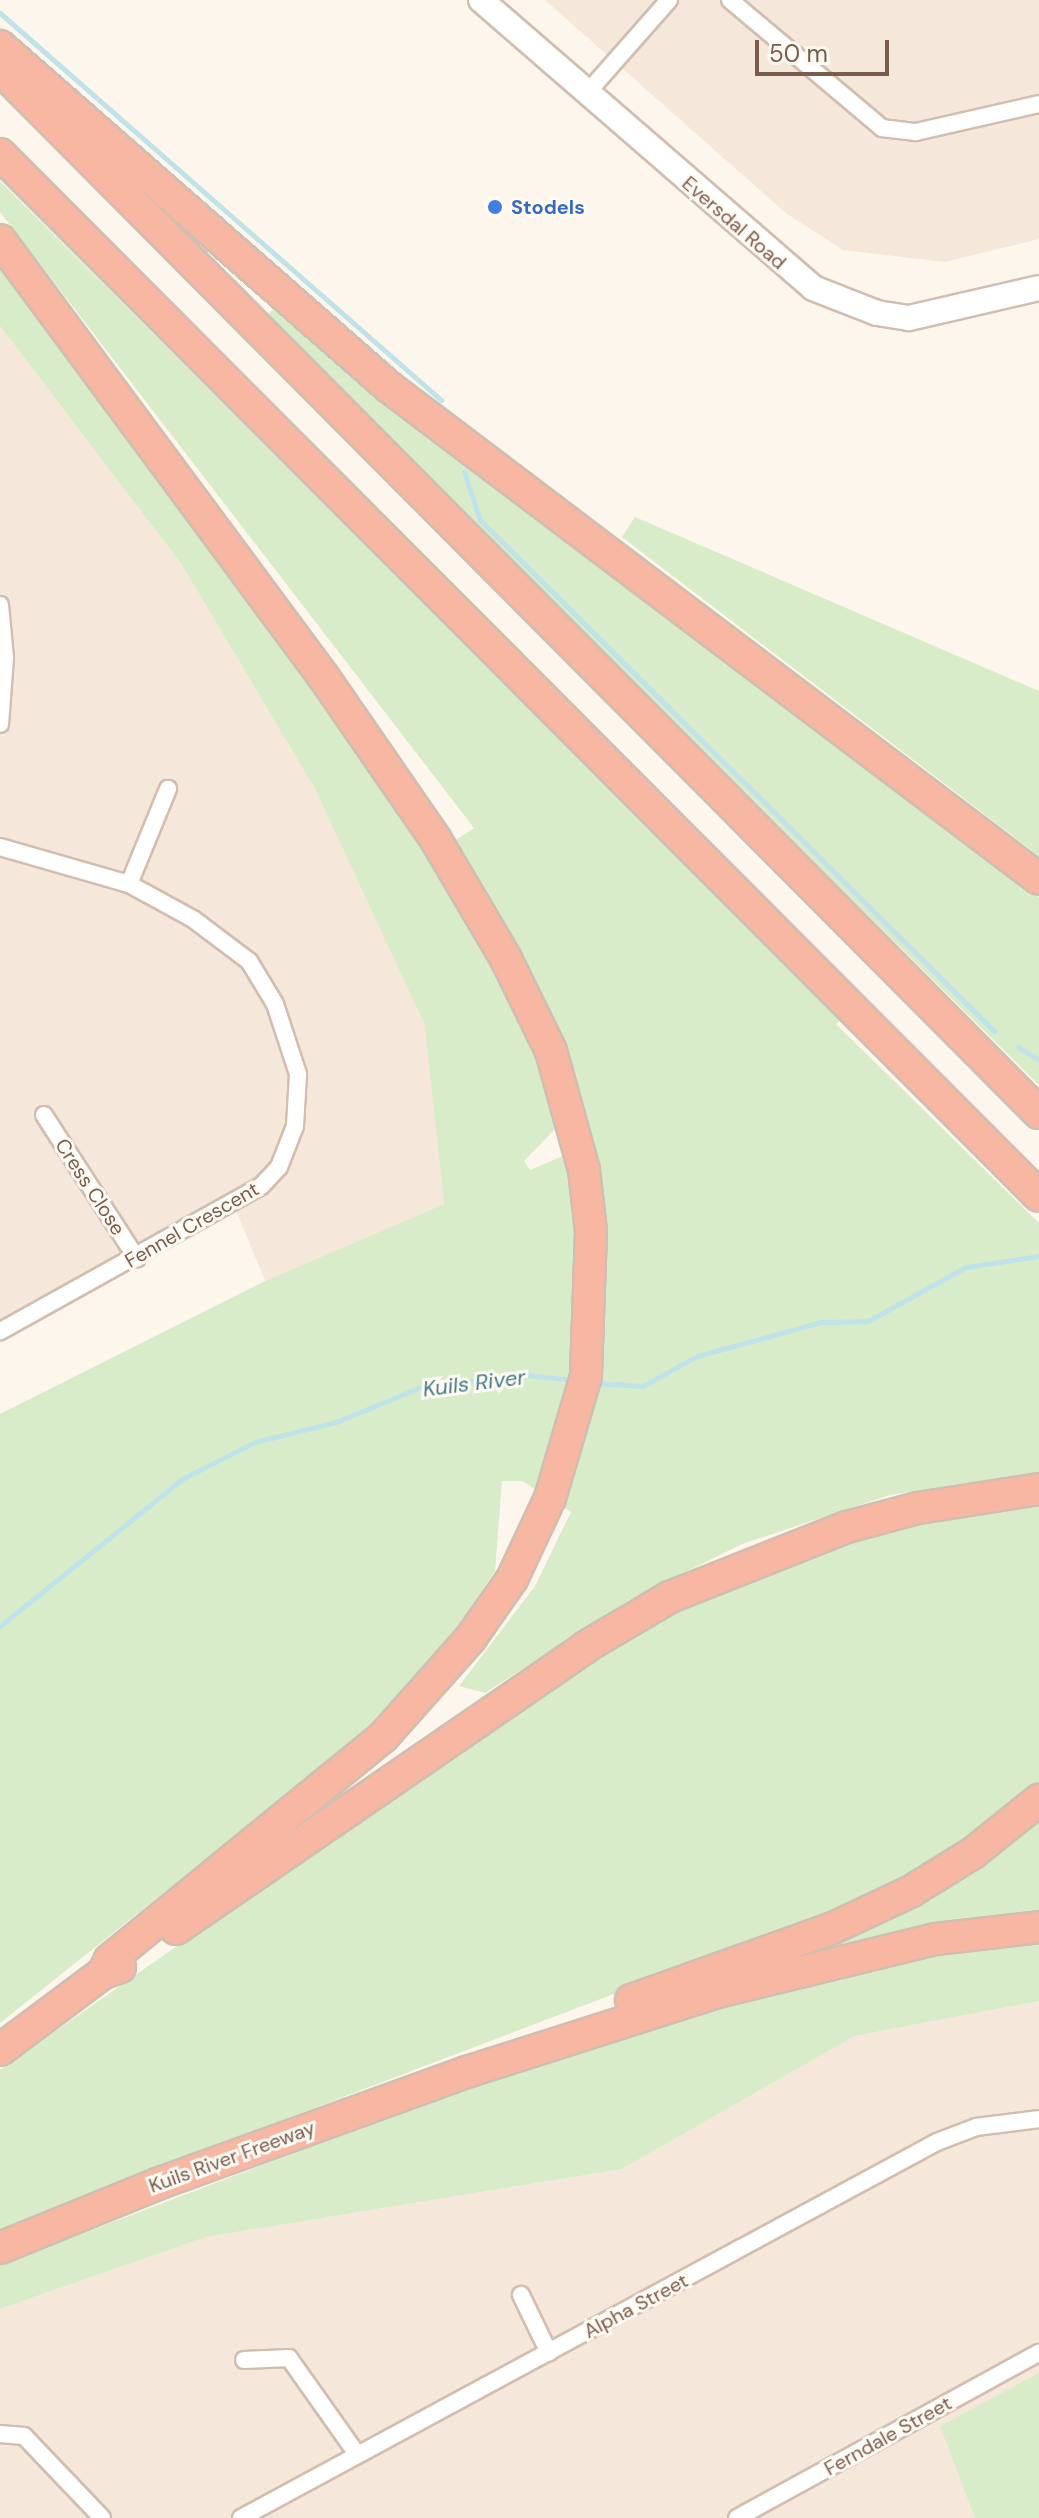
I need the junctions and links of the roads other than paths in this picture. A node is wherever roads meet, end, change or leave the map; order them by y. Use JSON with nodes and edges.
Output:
{"nodes":[{"id":1,"x":481,"y":0,"type":"edge"},
{"id":2,"x":669,"y":0,"type":"edge"},
{"id":3,"x":730,"y":0,"type":"edge"},
{"id":4,"x":0,"y":46,"type":"edge"},
{"id":5,"x":0,"y":69,"type":"edge"},
{"id":6,"x":587,"y":93,"type":"junction"},
{"id":7,"x":1039,"y":104,"type":"edge"},
{"id":8,"x":0,"y":154,"type":"edge"},
{"id":9,"x":0,"y":240,"type":"edge"},
{"id":10,"x":1039,"y":288,"type":"edge"},
{"id":11,"x":0,"y":605,"type":"edge"},
{"id":12,"x":0,"y":724,"type":"edge"},
{"id":13,"x":168,"y":789,"type":"dead end"},
{"id":14,"x":0,"y":847,"type":"edge"},
{"id":15,"x":1039,"y":879,"type":"edge"},
{"id":16,"x":129,"y":884,"type":"junction"},
{"id":17,"x":1039,"y":1113,"type":"edge"},
{"id":18,"x":44,"y":1115,"type":"dead end"},
{"id":19,"x":1039,"y":1196,"type":"edge"},
{"id":20,"x":137,"y":1259,"type":"junction"},
{"id":21,"x":0,"y":1331,"type":"edge"},
{"id":22,"x":1039,"y":1489,"type":"edge"},
{"id":23,"x":1039,"y":1800,"type":"edge"},
{"id":24,"x":1039,"y":1927,"type":"edge"},
{"id":25,"x":103,"y":1973,"type":"junction"},
{"id":26,"x":0,"y":2050,"type":"edge"},
{"id":27,"x":467,"y":2072,"type":"junction"},
{"id":28,"x":1039,"y":2119,"type":"edge"},
{"id":29,"x":0,"y":2248,"type":"edge"},
{"id":30,"x":521,"y":2295,"type":"dead end"},
{"id":31,"x":549,"y":2353,"type":"junction"},
{"id":32,"x":1039,"y":2353,"type":"edge"},
{"id":33,"x":244,"y":2360,"type":"dead end"},
{"id":34,"x":0,"y":2434,"type":"edge"},
{"id":35,"x":357,"y":2454,"type":"junction"},
{"id":36,"x":266,"y":2504,"type":"junction"},
{"id":37,"x":102,"y":2518,"type":"edge"},
{"id":38,"x":241,"y":2518,"type":"edge"},
{"id":39,"x":278,"y":2518,"type":"edge"},
{"id":40,"x":737,"y":2518,"type":"edge"}],
"edges":[{"from":1,"to":6,"type":"main road","name":"Eversdal Road"},
{"from":2,"to":6,"type":"street"},
{"from":3,"to":7,"type":"street"},
{"from":4,"to":15,"type":"highway"},
{"from":5,"to":17,"type":"highway"},
{"from":6,"to":10,"type":"main road","name":"Eversdal Road"},
{"from":8,"to":19,"type":"highway"},
{"from":9,"to":25,"type":"highway"},
{"from":11,"to":12,"type":"street"},
{"from":13,"to":16,"type":"street"},
{"from":14,"to":16,"type":"street","name":"Fennel Crescent"},
{"from":16,"to":20,"type":"street","name":"Fennel Crescent"},
{"from":18,"to":20,"type":"street","name":"Cress Close"},
{"from":20,"to":21,"type":"street","name":"Fennel Crescent"},
{"from":22,"to":25,"type":"highway"},
{"from":23,"to":27,"type":"highway"},
{"from":24,"to":27,"type":"highway"},
{"from":25,"to":26,"type":"highway"},
{"from":27,"to":29,"type":"highway","name":"Kuils River Freeway"},
{"from":28,"to":31,"type":"street","name":"Alpha Street"},
{"from":30,"to":31,"type":"street"},
{"from":31,"to":35,"type":"street","name":"Alpha Street"},
{"from":32,"to":40,"type":"street","name":"Ferndale Street"},
{"from":33,"to":35,"type":"street"},
{"from":34,"to":37,"type":"street"},
{"from":35,"to":36,"type":"street","name":"Alpha Street"},
{"from":36,"to":38,"type":"street","name":"Alpha Street"},
{"from":36,"to":39,"type":"street"}]}
